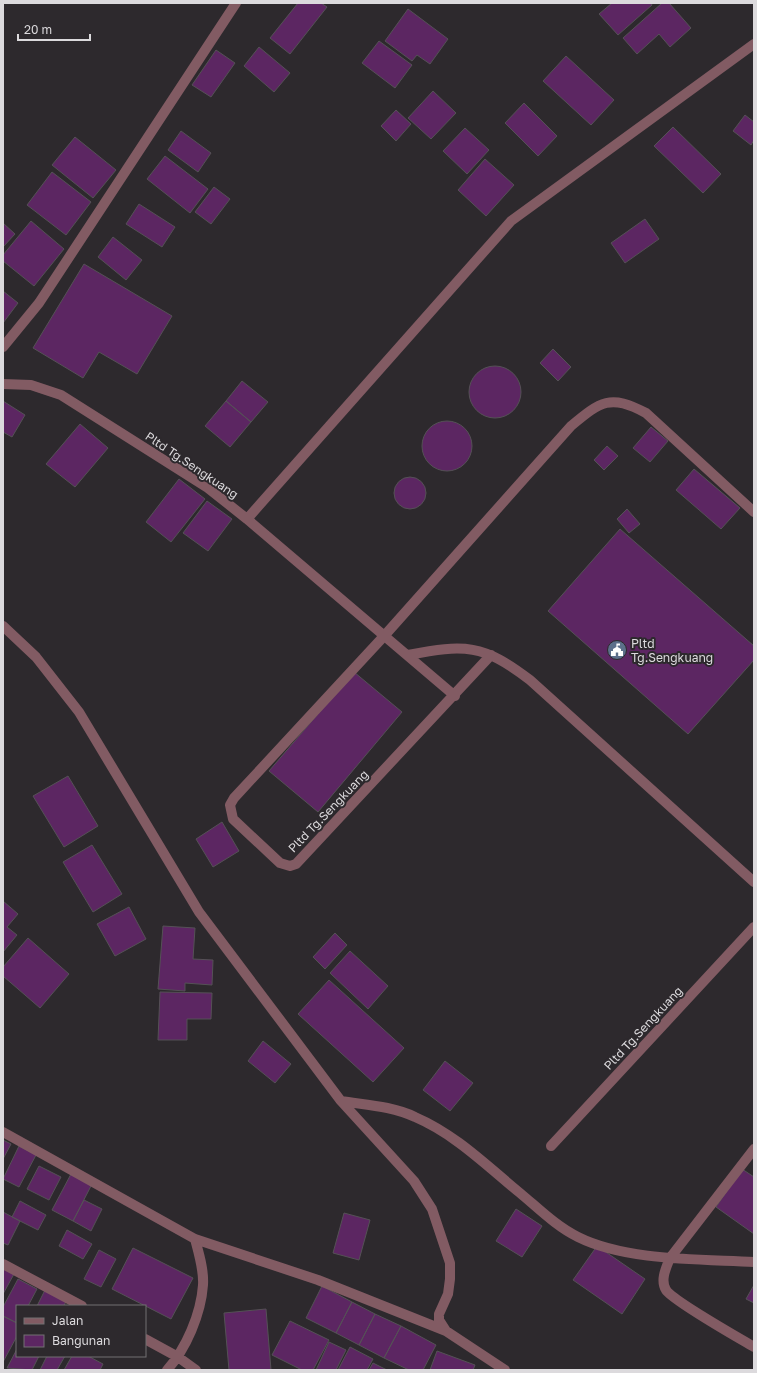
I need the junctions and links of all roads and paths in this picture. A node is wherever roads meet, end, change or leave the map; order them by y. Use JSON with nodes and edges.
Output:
{"nodes":[{"id":1,"x":236,"y":3,"type":"edge"},
{"id":2,"x":754,"y":44,"type":"edge"},
{"id":3,"x":3,"y":347,"type":"edge"},
{"id":4,"x":3,"y":384,"type":"edge"},
{"id":5,"x":754,"y":512,"type":"edge"},
{"id":6,"x":247,"y":519,"type":"junction"},
{"id":7,"x":3,"y":626,"type":"edge"},
{"id":8,"x":385,"y":635,"type":"junction"},
{"id":9,"x":408,"y":655,"type":"junction"},
{"id":10,"x":491,"y":655,"type":"junction"},
{"id":11,"x":455,"y":696,"type":"junction"},
{"id":12,"x":754,"y":882,"type":"edge"},
{"id":13,"x":754,"y":927,"type":"edge"},
{"id":14,"x":341,"y":1102,"type":"junction"},
{"id":15,"x":3,"y":1132,"type":"edge"},
{"id":16,"x":551,"y":1146,"type":"dead end"},
{"id":17,"x":754,"y":1149,"type":"edge"},
{"id":18,"x":195,"y":1239,"type":"junction"},
{"id":19,"x":670,"y":1258,"type":"junction"},
{"id":20,"x":754,"y":1262,"type":"edge"},
{"id":21,"x":3,"y":1264,"type":"edge"},
{"id":22,"x":80,"y":1305,"type":"edge"},
{"id":23,"x":446,"y":1331,"type":"junction"},
{"id":24,"x":146,"y":1341,"type":"edge"},
{"id":25,"x":754,"y":1347,"type":"edge"},
{"id":26,"x":178,"y":1357,"type":"junction"},
{"id":27,"x":167,"y":1370,"type":"edge"},
{"id":28,"x":196,"y":1370,"type":"edge"},
{"id":29,"x":505,"y":1370,"type":"edge"}],
"edges":[{"from":1,"to":3,"type":"street"},
{"from":2,"to":6,"type":"street"},
{"from":4,"to":6,"type":"street","name":"Pltd Tg.Sengkuang"},
{"from":5,"to":8,"type":"street","name":"Pltd Tg.Sengkuang"},
{"from":6,"to":8,"type":"street","name":"Pltd Tg.Sengkuang"},
{"from":7,"to":14,"type":"street"},
{"from":8,"to":9,"type":"street","name":"Pltd Tg.Sengkuang"},
{"from":8,"to":11,"type":"street","name":"Pltd Tg.Sengkuang"},
{"from":9,"to":10,"type":"street"},
{"from":9,"to":11,"type":"street","name":"Pltd Tg.Sengkuang"},
{"from":10,"to":11,"type":"street","name":"Pltd Tg.Sengkuang"},
{"from":10,"to":12,"type":"street"},
{"from":13,"to":16,"type":"street","name":"Pltd Tg.Sengkuang"},
{"from":14,"to":19,"type":"street"},
{"from":14,"to":23,"type":"street"},
{"from":15,"to":18,"type":"street"},
{"from":17,"to":19,"type":"street"},
{"from":18,"to":23,"type":"street"},
{"from":18,"to":26,"type":"street"},
{"from":19,"to":20,"type":"street"},
{"from":19,"to":25,"type":"street"},
{"from":21,"to":22,"type":"street"},
{"from":23,"to":29,"type":"street"},
{"from":24,"to":26,"type":"street"},
{"from":26,"to":27,"type":"street"},
{"from":26,"to":28,"type":"street"}]}
